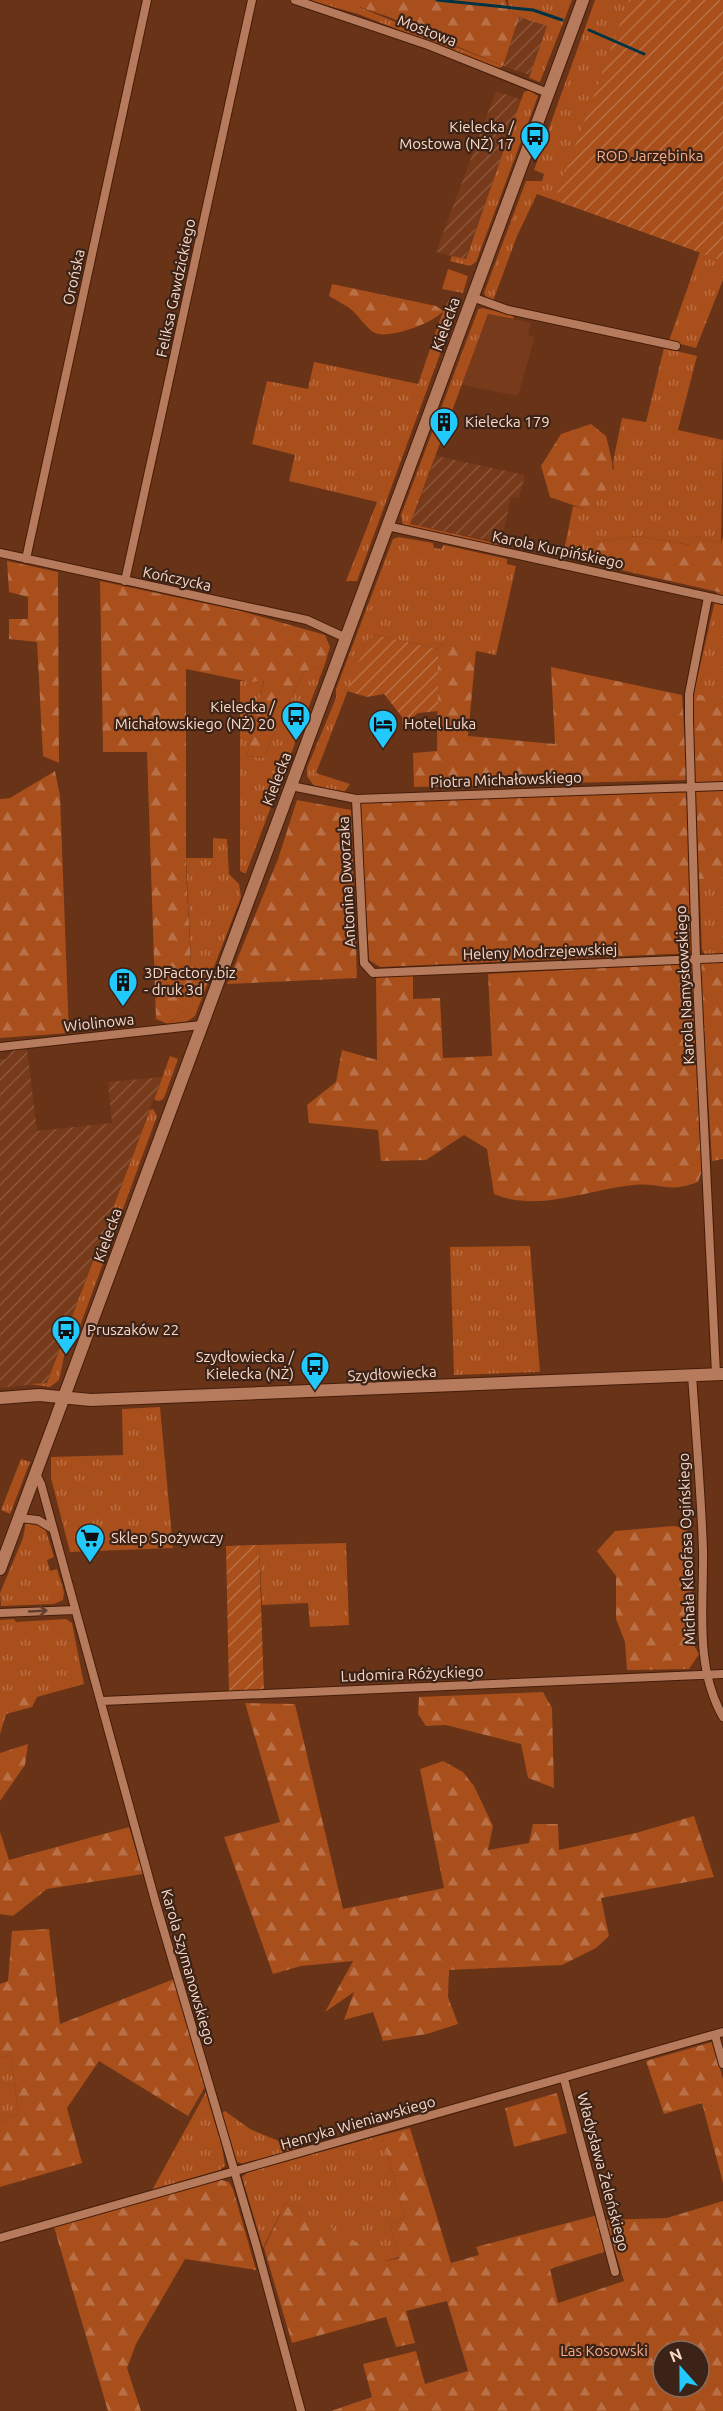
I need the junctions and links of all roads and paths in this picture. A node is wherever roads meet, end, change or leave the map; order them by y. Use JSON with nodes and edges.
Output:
{"nodes":[{"id":1,"x":147,"y":0,"type":"edge"},
{"id":2,"x":252,"y":0,"type":"edge"},
{"id":3,"x":295,"y":0,"type":"edge"},
{"id":4,"x":583,"y":0,"type":"edge"},
{"id":5,"x":548,"y":93,"type":"junction"},
{"id":6,"x":472,"y":297,"type":"junction"},
{"id":7,"x":676,"y":346,"type":"dead end"},
{"id":8,"x":387,"y":526,"type":"junction"},
{"id":9,"x":0,"y":553,"type":"edge"},
{"id":10,"x":26,"y":559,"type":"junction"},
{"id":11,"x":125,"y":581,"type":"junction"},
{"id":12,"x":708,"y":597,"type":"junction"},
{"id":13,"x":723,"y":600,"type":"edge"},
{"id":14,"x":346,"y":638,"type":"junction"},
{"id":15,"x":291,"y":786,"type":"junction"},
{"id":16,"x":691,"y":786,"type":"junction"},
{"id":17,"x":723,"y":786,"type":"edge"},
{"id":18,"x":356,"y":800,"type":"junction"},
{"id":19,"x":723,"y":958,"type":"edge"},
{"id":20,"x":696,"y":959,"type":"junction"},
{"id":21,"x":364,"y":963,"type":"joint"},
{"id":22,"x":201,"y":1025,"type":"junction"},
{"id":23,"x":0,"y":1047,"type":"edge"},
{"id":24,"x":720,"y":1374,"type":"edge"},
{"id":25,"x":692,"y":1376,"type":"junction"},
{"id":26,"x":0,"y":1398,"type":"edge"},
{"id":27,"x":63,"y":1399,"type":"junction"},
{"id":28,"x":36,"y":1473,"type":"junction"},
{"id":29,"x":19,"y":1518,"type":"junction"},
{"id":30,"x":53,"y":1529,"type":"junction"},
{"id":31,"x":0,"y":1569,"type":"edge"},
{"id":32,"x":75,"y":1610,"type":"junction"},
{"id":33,"x":0,"y":1613,"type":"edge"},
{"id":34,"x":706,"y":1674,"type":"junction"},
{"id":35,"x":723,"y":1674,"type":"edge"},
{"id":36,"x":102,"y":1701,"type":"junction"},
{"id":37,"x":723,"y":1718,"type":"edge"},
{"id":38,"x":719,"y":2034,"type":"edge"},
{"id":39,"x":723,"y":2064,"type":"edge"},
{"id":40,"x":564,"y":2079,"type":"junction"},
{"id":41,"x":234,"y":2173,"type":"junction"},
{"id":42,"x":0,"y":2238,"type":"edge"},
{"id":43,"x":615,"y":2272,"type":"dead end"},
{"id":44,"x":301,"y":2411,"type":"edge"}],
"edges":[{"from":1,"to":10,"type":"street","name":"Orońska"},
{"from":2,"to":11,"type":"street","name":"Feliksa Gawdzickiego"},
{"from":3,"to":5,"type":"street","name":"Mostowa"},
{"from":4,"to":5,"type":"main road","name":"Kielecka"},
{"from":5,"to":6,"type":"main road","name":"Kielecka"},
{"from":6,"to":7,"type":"street"},
{"from":6,"to":8,"type":"main road","name":"Kielecka"},
{"from":8,"to":12,"type":"street","name":"Karola Kurpińskiego"},
{"from":8,"to":14,"type":"main road","name":"Kielecka"},
{"from":9,"to":10,"type":"street","name":"Kończycka"},
{"from":10,"to":11,"type":"street","name":"Kończycka"},
{"from":11,"to":14,"type":"street","name":"Kończycka"},
{"from":12,"to":13,"type":"street","name":"Karola Kurpińskiego"},
{"from":12,"to":16,"type":"street","name":"Karola Namysłowskiego"},
{"from":14,"to":15,"type":"main road","name":"Kielecka"},
{"from":15,"to":18,"type":"street","name":"Piotra Michałowskiego"},
{"from":15,"to":22,"type":"main road","name":"Kielecka"},
{"from":16,"to":17,"type":"street","name":"Piotra Michałowskiego"},
{"from":16,"to":18,"type":"street","name":"Piotra Michałowskiego"},
{"from":16,"to":20,"type":"street","name":"Karola Namysłowskiego"},
{"from":18,"to":21,"type":"street","name":"Antonina Dworzaka"},
{"from":19,"to":20,"type":"street","name":"Heleny Modrzejewskiej"},
{"from":20,"to":21,"type":"street","name":"Heleny Modrzejewskiej"},
{"from":20,"to":24,"type":"street","name":"Karola Namysłowskiego"},
{"from":22,"to":23,"type":"street","name":"Wiolinowa"},
{"from":22,"to":27,"type":"main road","name":"Kielecka"},
{"from":24,"to":25,"type":"main road","name":"Szydłowiecka"},
{"from":25,"to":27,"type":"main road","name":"Szydłowiecka"},
{"from":25,"to":34,"type":"street","name":"Michała Kleofasa Ogińskiego"},
{"from":26,"to":27,"type":"main road","name":"Szydłowiecka"},
{"from":27,"to":28,"type":"main road","name":"Kielecka"},
{"from":28,"to":29,"type":"main road","name":"Kielecka"},
{"from":28,"to":30,"type":"street","name":"Karola Szymanowskiego"},
{"from":29,"to":30,"type":"street"},
{"from":29,"to":31,"type":"main road","name":"Kielecka"},
{"from":30,"to":32,"type":"street","name":"Karola Szymanowskiego"},
{"from":33,"to":32,"type":"street","one_way":true},
{"from":32,"to":36,"type":"street","name":"Karola Szymanowskiego"},
{"from":34,"to":35,"type":"street","name":"Ludomira Różyckiego"},
{"from":34,"to":36,"type":"street","name":"Ludomira Różyckiego"},
{"from":34,"to":37,"type":"street","name":"Michała Kleofasa Ogińskiego"},
{"from":36,"to":41,"type":"street","name":"Karola Szymanowskiego"},
{"from":38,"to":39,"type":"street"},
{"from":38,"to":40,"type":"street","name":"Henryka Wieniawskiego"},
{"from":40,"to":41,"type":"street","name":"Henryka Wieniawskiego"},
{"from":40,"to":43,"type":"street","name":"Władysława Żeleńskiego"},
{"from":41,"to":42,"type":"street","name":"Henryka Wieniawskiego"},
{"from":41,"to":44,"type":"street","name":"Karola Szymanowskiego"}]}
